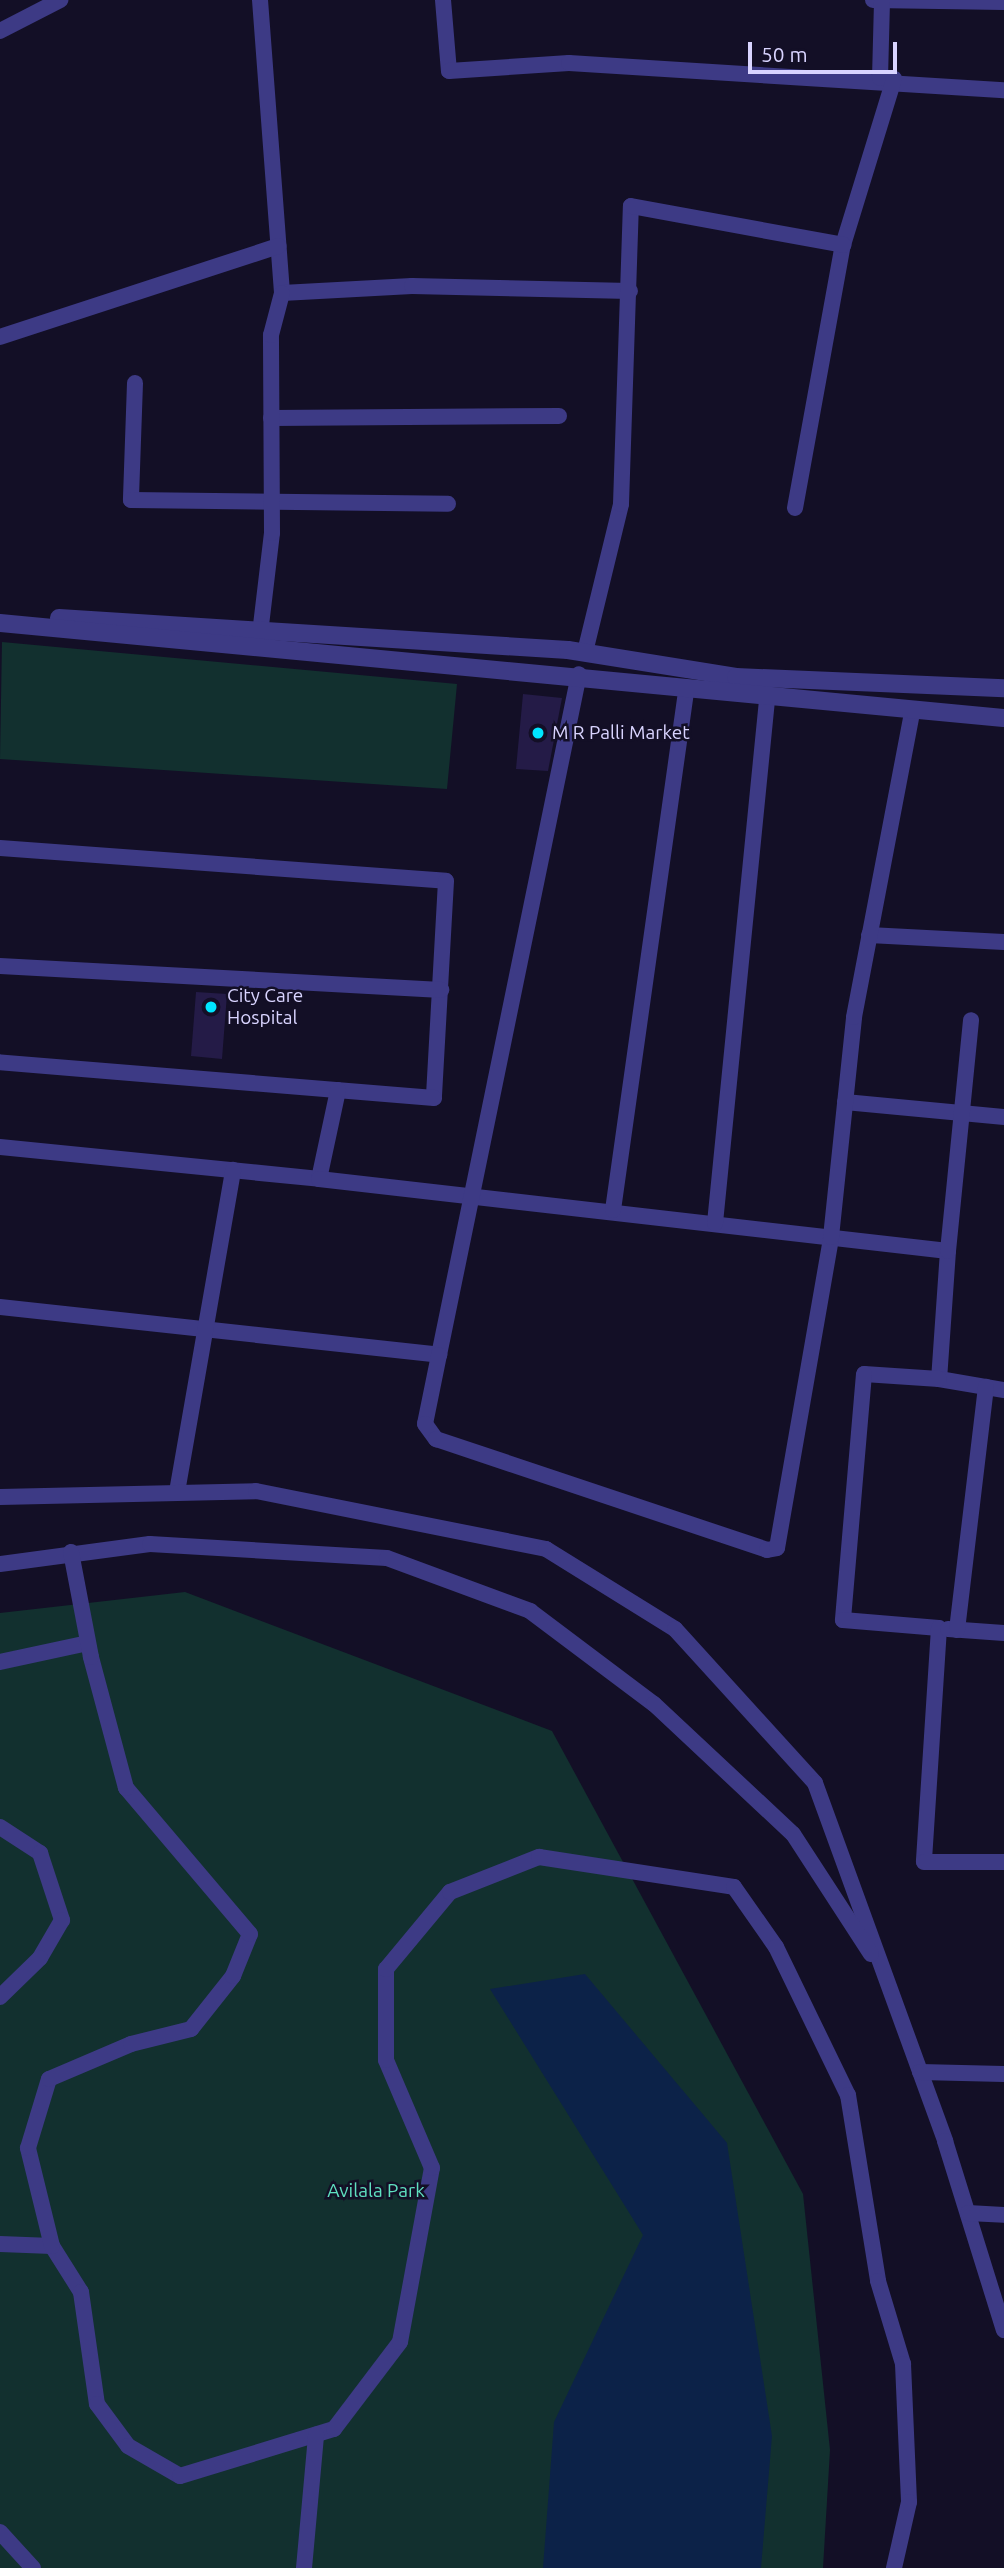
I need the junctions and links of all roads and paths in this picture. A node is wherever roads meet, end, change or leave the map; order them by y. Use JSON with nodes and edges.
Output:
{"nodes":[{"id":1,"x":60,"y":0,"type":"edge"},
{"id":2,"x":260,"y":0,"type":"edge"},
{"id":3,"x":443,"y":0,"type":"edge"},
{"id":4,"x":873,"y":0,"type":"edge"},
{"id":5,"x":882,"y":1,"type":"edge"},
{"id":6,"x":1004,"y":2,"type":"edge"},
{"id":7,"x":0,"y":31,"type":"edge"},
{"id":8,"x":887,"y":78,"type":"junction"},
{"id":9,"x":1004,"y":90,"type":"edge"},
{"id":10,"x":843,"y":245,"type":"junction"},
{"id":11,"x":279,"y":246,"type":"junction"},
{"id":12,"x":630,"y":291,"type":"junction"},
{"id":13,"x":282,"y":293,"type":"junction"},
{"id":14,"x":0,"y":337,"type":"edge"},
{"id":15,"x":135,"y":383,"type":"dead end"},
{"id":16,"x":559,"y":416,"type":"dead end"},
{"id":17,"x":271,"y":418,"type":"junction"},
{"id":18,"x":272,"y":500,"type":"junction"},
{"id":19,"x":449,"y":504,"type":"dead end"},
{"id":20,"x":795,"y":508,"type":"dead end"},
{"id":21,"x":0,"y":614,"type":"edge"},
{"id":22,"x":0,"y":623,"type":"edge"},
{"id":23,"x":259,"y":639,"type":"junction"},
{"id":24,"x":584,"y":652,"type":"junction"},
{"id":25,"x":579,"y":674,"type":"junction"},
{"id":26,"x":1004,"y":688,"type":"edge"},
{"id":27,"x":686,"y":692,"type":"junction"},
{"id":28,"x":767,"y":699,"type":"junction"},
{"id":29,"x":912,"y":713,"type":"junction"},
{"id":30,"x":1004,"y":718,"type":"edge"},
{"id":31,"x":0,"y":848,"type":"edge"},
{"id":32,"x":869,"y":934,"type":"junction"},
{"id":33,"x":1004,"y":942,"type":"edge"},
{"id":34,"x":0,"y":966,"type":"edge"},
{"id":35,"x":441,"y":990,"type":"junction"},
{"id":36,"x":971,"y":1020,"type":"dead end"},
{"id":37,"x":0,"y":1062,"type":"edge"},
{"id":38,"x":338,"y":1090,"type":"junction"},
{"id":39,"x":845,"y":1102,"type":"junction"},
{"id":40,"x":961,"y":1115,"type":"junction"},
{"id":41,"x":1004,"y":1117,"type":"edge"},
{"id":42,"x":0,"y":1147,"type":"edge"},
{"id":43,"x":233,"y":1170,"type":"junction"},
{"id":44,"x":318,"y":1179,"type":"junction"},
{"id":45,"x":474,"y":1194,"type":"junction"},
{"id":46,"x":613,"y":1210,"type":"junction"},
{"id":47,"x":715,"y":1223,"type":"junction"},
{"id":48,"x":831,"y":1237,"type":"junction"},
{"id":49,"x":948,"y":1251,"type":"junction"},
{"id":50,"x":0,"y":1307,"type":"edge"},
{"id":51,"x":201,"y":1329,"type":"junction"},
{"id":52,"x":439,"y":1355,"type":"junction"},
{"id":53,"x":939,"y":1378,"type":"junction"},
{"id":54,"x":986,"y":1387,"type":"junction"},
{"id":55,"x":1004,"y":1390,"type":"edge"},
{"id":56,"x":177,"y":1492,"type":"junction"},
{"id":57,"x":0,"y":1497,"type":"edge"},
{"id":58,"x":71,"y":1552,"type":"junction"},
{"id":59,"x":0,"y":1564,"type":"edge"},
{"id":60,"x":939,"y":1628,"type":"junction"},
{"id":61,"x":957,"y":1630,"type":"junction"},
{"id":62,"x":1004,"y":1633,"type":"edge"},
{"id":63,"x":88,"y":1643,"type":"junction"},
{"id":64,"x":0,"y":1662,"type":"edge"},
{"id":65,"x":0,"y":1827,"type":"edge"},
{"id":66,"x":1004,"y":1862,"type":"edge"},
{"id":67,"x":885,"y":1976,"type":"junction"},
{"id":68,"x":0,"y":1997,"type":"edge"},
{"id":69,"x":920,"y":2072,"type":"junction"},
{"id":70,"x":1004,"y":2074,"type":"edge"},
{"id":71,"x":968,"y":2213,"type":"junction"},
{"id":72,"x":1004,"y":2215,"type":"edge"},
{"id":73,"x":0,"y":2244,"type":"edge"},
{"id":74,"x":52,"y":2246,"type":"junction"},
{"id":75,"x":1004,"y":2330,"type":"edge"},
{"id":76,"x":316,"y":2435,"type":"junction"},
{"id":77,"x":0,"y":2532,"type":"edge"},
{"id":78,"x":33,"y":2568,"type":"edge"},
{"id":79,"x":304,"y":2568,"type":"edge"},
{"id":80,"x":894,"y":2568,"type":"edge"}],
"edges":[{"from":1,"to":7,"type":"street"},
{"from":2,"to":11,"type":"street"},
{"from":3,"to":8,"type":"street"},
{"from":4,"to":5,"type":"street"},
{"from":5,"to":6,"type":"street"},
{"from":5,"to":8,"type":"street"},
{"from":8,"to":9,"type":"street"},
{"from":8,"to":10,"type":"street"},
{"from":10,"to":12,"type":"street"},
{"from":10,"to":20,"type":"street"},
{"from":11,"to":13,"type":"street"},
{"from":11,"to":14,"type":"street"},
{"from":12,"to":13,"type":"street"},
{"from":12,"to":24,"type":"street"},
{"from":13,"to":17,"type":"street"},
{"from":15,"to":18,"type":"street"},
{"from":16,"to":17,"type":"street"},
{"from":17,"to":18,"type":"street"},
{"from":18,"to":19,"type":"street"},
{"from":18,"to":23,"type":"street"},
{"from":21,"to":23,"type":"street"},
{"from":22,"to":23,"type":"street"},
{"from":23,"to":24,"type":"street"},
{"from":23,"to":25,"type":"street"},
{"from":24,"to":26,"type":"street"},
{"from":25,"to":27,"type":"street"},
{"from":25,"to":45,"type":"street"},
{"from":27,"to":28,"type":"street"},
{"from":27,"to":46,"type":"street"},
{"from":28,"to":29,"type":"street"},
{"from":28,"to":47,"type":"street"},
{"from":29,"to":30,"type":"street"},
{"from":29,"to":32,"type":"street"},
{"from":31,"to":35,"type":"street"},
{"from":32,"to":33,"type":"street"},
{"from":32,"to":39,"type":"street"},
{"from":34,"to":35,"type":"street"},
{"from":35,"to":38,"type":"street"},
{"from":36,"to":40,"type":"street"},
{"from":37,"to":38,"type":"street"},
{"from":38,"to":44,"type":"street"},
{"from":39,"to":40,"type":"street"},
{"from":39,"to":48,"type":"street"},
{"from":40,"to":41,"type":"street"},
{"from":40,"to":49,"type":"street"},
{"from":42,"to":43,"type":"street"},
{"from":43,"to":44,"type":"street"},
{"from":43,"to":51,"type":"street"},
{"from":44,"to":45,"type":"street"},
{"from":45,"to":46,"type":"street"},
{"from":45,"to":52,"type":"street"},
{"from":46,"to":47,"type":"street"},
{"from":47,"to":48,"type":"street"},
{"from":48,"to":49,"type":"street"},
{"from":48,"to":52,"type":"street"},
{"from":49,"to":53,"type":"street"},
{"from":50,"to":51,"type":"street"},
{"from":51,"to":52,"type":"street"},
{"from":51,"to":56,"type":"street"},
{"from":53,"to":54,"type":"street"},
{"from":53,"to":60,"type":"street"},
{"from":54,"to":55,"type":"street"},
{"from":54,"to":61,"type":"street"},
{"from":56,"to":57,"type":"street"},
{"from":56,"to":67,"type":"street"},
{"from":58,"to":59,"type":"street"},
{"from":58,"to":63,"type":"street"},
{"from":58,"to":67,"type":"street"},
{"from":60,"to":61,"type":"street"},
{"from":60,"to":66,"type":"street"},
{"from":61,"to":62,"type":"street"},
{"from":63,"to":64,"type":"street"},
{"from":63,"to":74,"type":"street"},
{"from":65,"to":68,"type":"street"},
{"from":67,"to":69,"type":"street"},
{"from":69,"to":70,"type":"street"},
{"from":69,"to":71,"type":"street"},
{"from":71,"to":72,"type":"street"},
{"from":71,"to":75,"type":"street"},
{"from":73,"to":74,"type":"street"},
{"from":74,"to":76,"type":"street"},
{"from":76,"to":79,"type":"street"},
{"from":76,"to":80,"type":"street"},
{"from":77,"to":78,"type":"street"}]}
